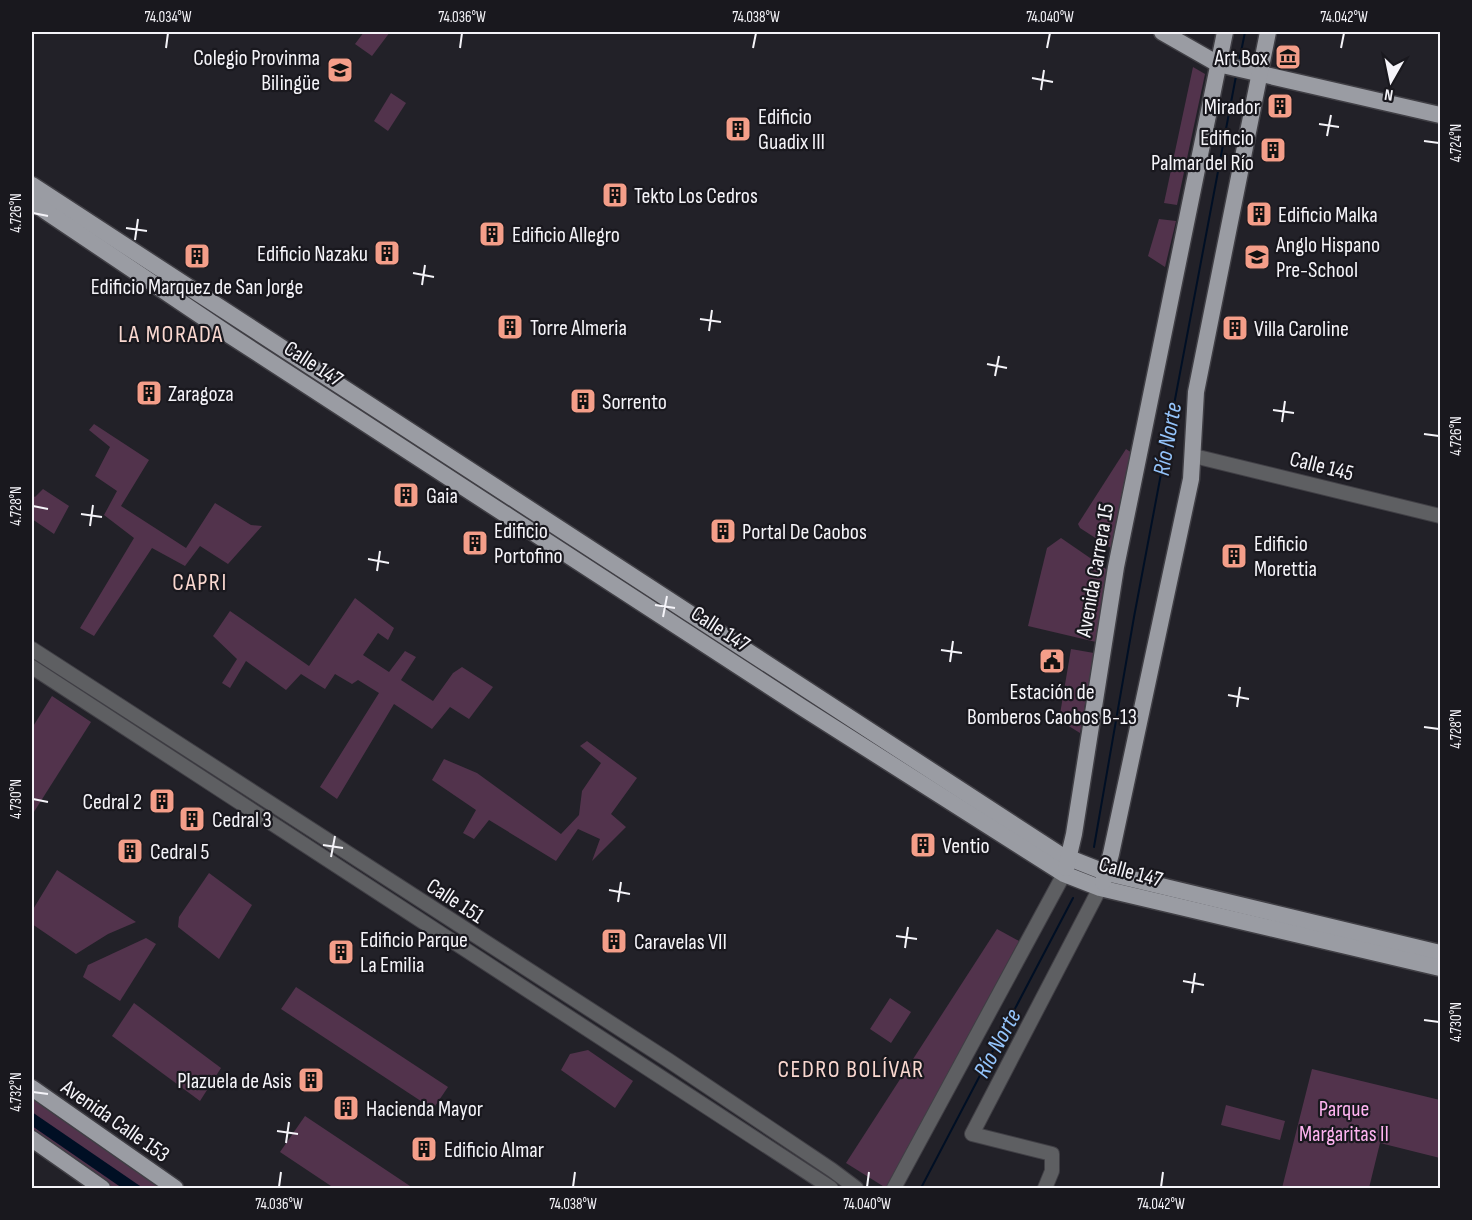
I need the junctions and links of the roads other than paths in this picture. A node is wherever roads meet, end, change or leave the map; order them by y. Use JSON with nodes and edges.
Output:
{"nodes":[{"id":1,"x":1162,"y":32,"type":"edge"},
{"id":2,"x":1225,"y":32,"type":"edge"},
{"id":3,"x":1268,"y":32,"type":"edge"},
{"id":4,"x":1221,"y":64,"type":"junction"},
{"id":5,"x":1257,"y":73,"type":"junction"},
{"id":6,"x":1440,"y":115,"type":"edge"},
{"id":7,"x":32,"y":185,"type":"edge"},
{"id":8,"x":32,"y":202,"type":"edge"},
{"id":9,"x":1194,"y":456,"type":"junction"},
{"id":10,"x":1440,"y":516,"type":"edge"},
{"id":11,"x":32,"y":649,"type":"edge"},
{"id":12,"x":32,"y":667,"type":"edge"},
{"id":13,"x":290,"y":818,"type":"junction"},
{"id":14,"x":279,"y":828,"type":"junction"},
{"id":15,"x":1067,"y":867,"type":"junction"},
{"id":16,"x":1103,"y":881,"type":"junction"},
{"id":17,"x":1440,"y":953,"type":"edge"},
{"id":18,"x":1440,"y":968,"type":"edge"},
{"id":19,"x":668,"y":1060,"type":"junction"},
{"id":20,"x":661,"y":1076,"type":"junction"},
{"id":21,"x":32,"y":1088,"type":"edge"},
{"id":22,"x":32,"y":1139,"type":"edge"},
{"id":23,"x":102,"y":1188,"type":"edge"},
{"id":24,"x":175,"y":1188,"type":"edge"},
{"id":25,"x":831,"y":1188,"type":"edge"},
{"id":26,"x":856,"y":1188,"type":"edge"},
{"id":27,"x":894,"y":1188,"type":"edge"},
{"id":28,"x":1045,"y":1188,"type":"edge"}],
"edges":[{"from":1,"to":4,"type":"main road"},
{"from":2,"to":4,"type":"main road","name":"Avenida Carrera 15"},
{"from":3,"to":5,"type":"main road"},
{"from":4,"to":5,"type":"main road"},
{"from":4,"to":15,"type":"main road","name":"Avenida Carrera 15"},
{"from":5,"to":6,"type":"main road"},
{"from":5,"to":9,"type":"main road"},
{"from":7,"to":15,"type":"main road","name":"Calle 147"},
{"from":8,"to":15,"type":"main road","name":"Calle 147"},
{"from":9,"to":10,"type":"street","name":"Calle 145"},
{"from":9,"to":16,"type":"main road"},
{"from":11,"to":13,"type":"street","name":"Calle 151"},
{"from":12,"to":14,"type":"street","name":"Calle 151"},
{"from":13,"to":14,"type":"street"},
{"from":13,"to":19,"type":"street","name":"Calle 151"},
{"from":14,"to":20,"type":"street","name":"Calle 151"},
{"from":15,"to":16,"type":"main road","name":"Calle 147"},
{"from":15,"to":27,"type":"street","name":"Avenida Carrera 15"},
{"from":16,"to":17,"type":"main road","name":"Calle 147"},
{"from":16,"to":18,"type":"main road","name":"Calle 147"},
{"from":16,"to":28,"type":"street"},
{"from":19,"to":20,"type":"street"},
{"from":19,"to":26,"type":"street","name":"Calle 151"},
{"from":20,"to":25,"type":"street","name":"Calle 151"},
{"from":21,"to":24,"type":"main road","name":"Avenida Calle 153"},
{"from":22,"to":23,"type":"main road"}]}
